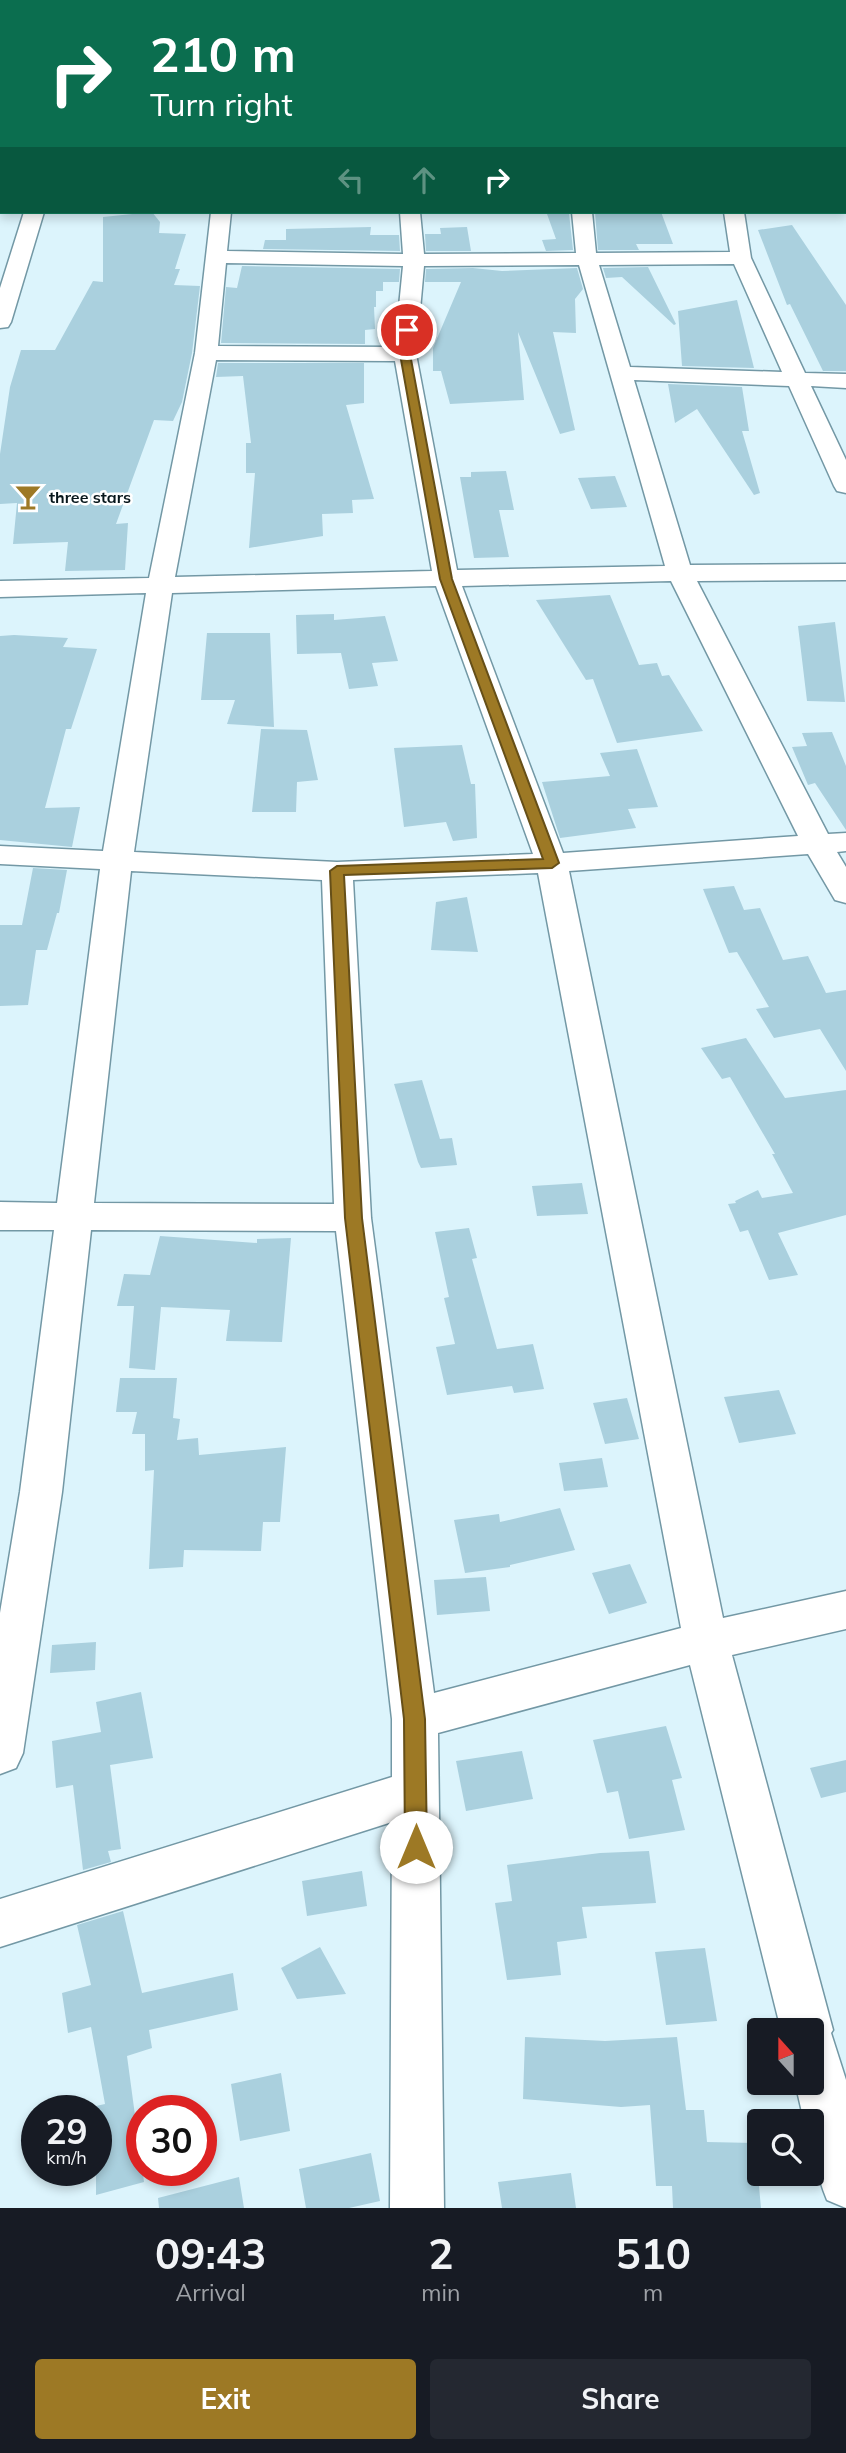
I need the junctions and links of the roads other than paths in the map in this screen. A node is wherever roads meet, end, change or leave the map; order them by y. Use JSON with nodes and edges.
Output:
{"nodes":[{"id":1,"x":33,"y":214,"type":"edge"},
{"id":2,"x":221,"y":214,"type":"edge"},
{"id":3,"x":410,"y":214,"type":"edge"},
{"id":4,"x":582,"y":214,"type":"edge"},
{"id":5,"x":734,"y":214,"type":"edge"},
{"id":6,"x":216,"y":257,"type":"junction"},
{"id":7,"x":741,"y":258,"type":"junction"},
{"id":8,"x":587,"y":259,"type":"junction"},
{"id":9,"x":414,"y":260,"type":"junction"},
{"id":10,"x":0,"y":322,"type":"edge"},
{"id":11,"x":206,"y":353,"type":"junction"},
{"id":12,"x":405,"y":354,"type":"junction"},
{"id":13,"x":621,"y":373,"type":"junction"},
{"id":14,"x":797,"y":379,"type":"junction"},
{"id":15,"x":846,"y":381,"type":"edge"},
{"id":16,"x":846,"y":486,"type":"edge"},
{"id":17,"x":846,"y":572,"type":"edge"},
{"id":18,"x":680,"y":573,"type":"junction"},
{"id":19,"x":446,"y":579,"type":"junction"},
{"id":20,"x":160,"y":587,"type":"junction"},
{"id":21,"x":0,"y":589,"type":"edge"},
{"id":22,"x":832,"y":844,"type":"edge"},
{"id":23,"x":0,"y":855,"type":"edge"},
{"id":24,"x":117,"y":860,"type":"junction"},
{"id":25,"x":552,"y":863,"type":"junction"},
{"id":26,"x":337,"y":871,"type":"junction"},
{"id":27,"x":846,"y":893,"type":"edge"},
{"id":28,"x":0,"y":1216,"type":"edge"},
{"id":29,"x":74,"y":1218,"type":"junction"},
{"id":30,"x":354,"y":1218,"type":"junction"},
{"id":31,"x":846,"y":1610,"type":"edge"},
{"id":32,"x":706,"y":1641,"type":"junction"},
{"id":33,"x":415,"y":1719,"type":"junction"},
{"id":34,"x":0,"y":1753,"type":"edge"},
{"id":35,"x":416,"y":1792,"type":"junction"},
{"id":36,"x":0,"y":1923,"type":"edge"},
{"id":37,"x":804,"y":2018,"type":"edge"},
{"id":38,"x":824,"y":2095,"type":"edge"},
{"id":39,"x":846,"y":2181,"type":"edge"},
{"id":40,"x":417,"y":2208,"type":"edge"}],
"edges":[{"from":1,"to":10,"type":"street"},
{"from":2,"to":6,"type":"street"},
{"from":3,"to":9,"type":"street"},
{"from":4,"to":8,"type":"street"},
{"from":5,"to":7,"type":"street"},
{"from":6,"to":9,"type":"street"},
{"from":6,"to":11,"type":"street"},
{"from":7,"to":8,"type":"street"},
{"from":7,"to":14,"type":"street"},
{"from":8,"to":9,"type":"street"},
{"from":8,"to":13,"type":"street"},
{"from":9,"to":12,"type":"street"},
{"from":11,"to":12,"type":"street"},
{"from":11,"to":20,"type":"street"},
{"from":12,"to":19,"type":"street"},
{"from":13,"to":14,"type":"street"},
{"from":13,"to":18,"type":"street"},
{"from":14,"to":15,"type":"street"},
{"from":14,"to":16,"type":"street"},
{"from":17,"to":18,"type":"street"},
{"from":18,"to":19,"type":"street"},
{"from":18,"to":22,"type":"street"},
{"from":19,"to":20,"type":"street"},
{"from":19,"to":25,"type":"street"},
{"from":20,"to":21,"type":"street"},
{"from":20,"to":24,"type":"street"},
{"from":22,"to":25,"type":"street"},
{"from":22,"to":27,"type":"street"},
{"from":23,"to":24,"type":"street"},
{"from":24,"to":26,"type":"street"},
{"from":24,"to":29,"type":"street"},
{"from":25,"to":26,"type":"street"},
{"from":25,"to":32,"type":"street"},
{"from":26,"to":30,"type":"street"},
{"from":28,"to":29,"type":"street"},
{"from":29,"to":30,"type":"street"},
{"from":29,"to":34,"type":"street"},
{"from":30,"to":33,"type":"street"},
{"from":31,"to":32,"type":"street"},
{"from":32,"to":33,"type":"street"},
{"from":32,"to":37,"type":"street"},
{"from":33,"to":35,"type":"street"},
{"from":35,"to":36,"type":"street"},
{"from":35,"to":40,"type":"street"},
{"from":38,"to":39,"type":"street"}]}
